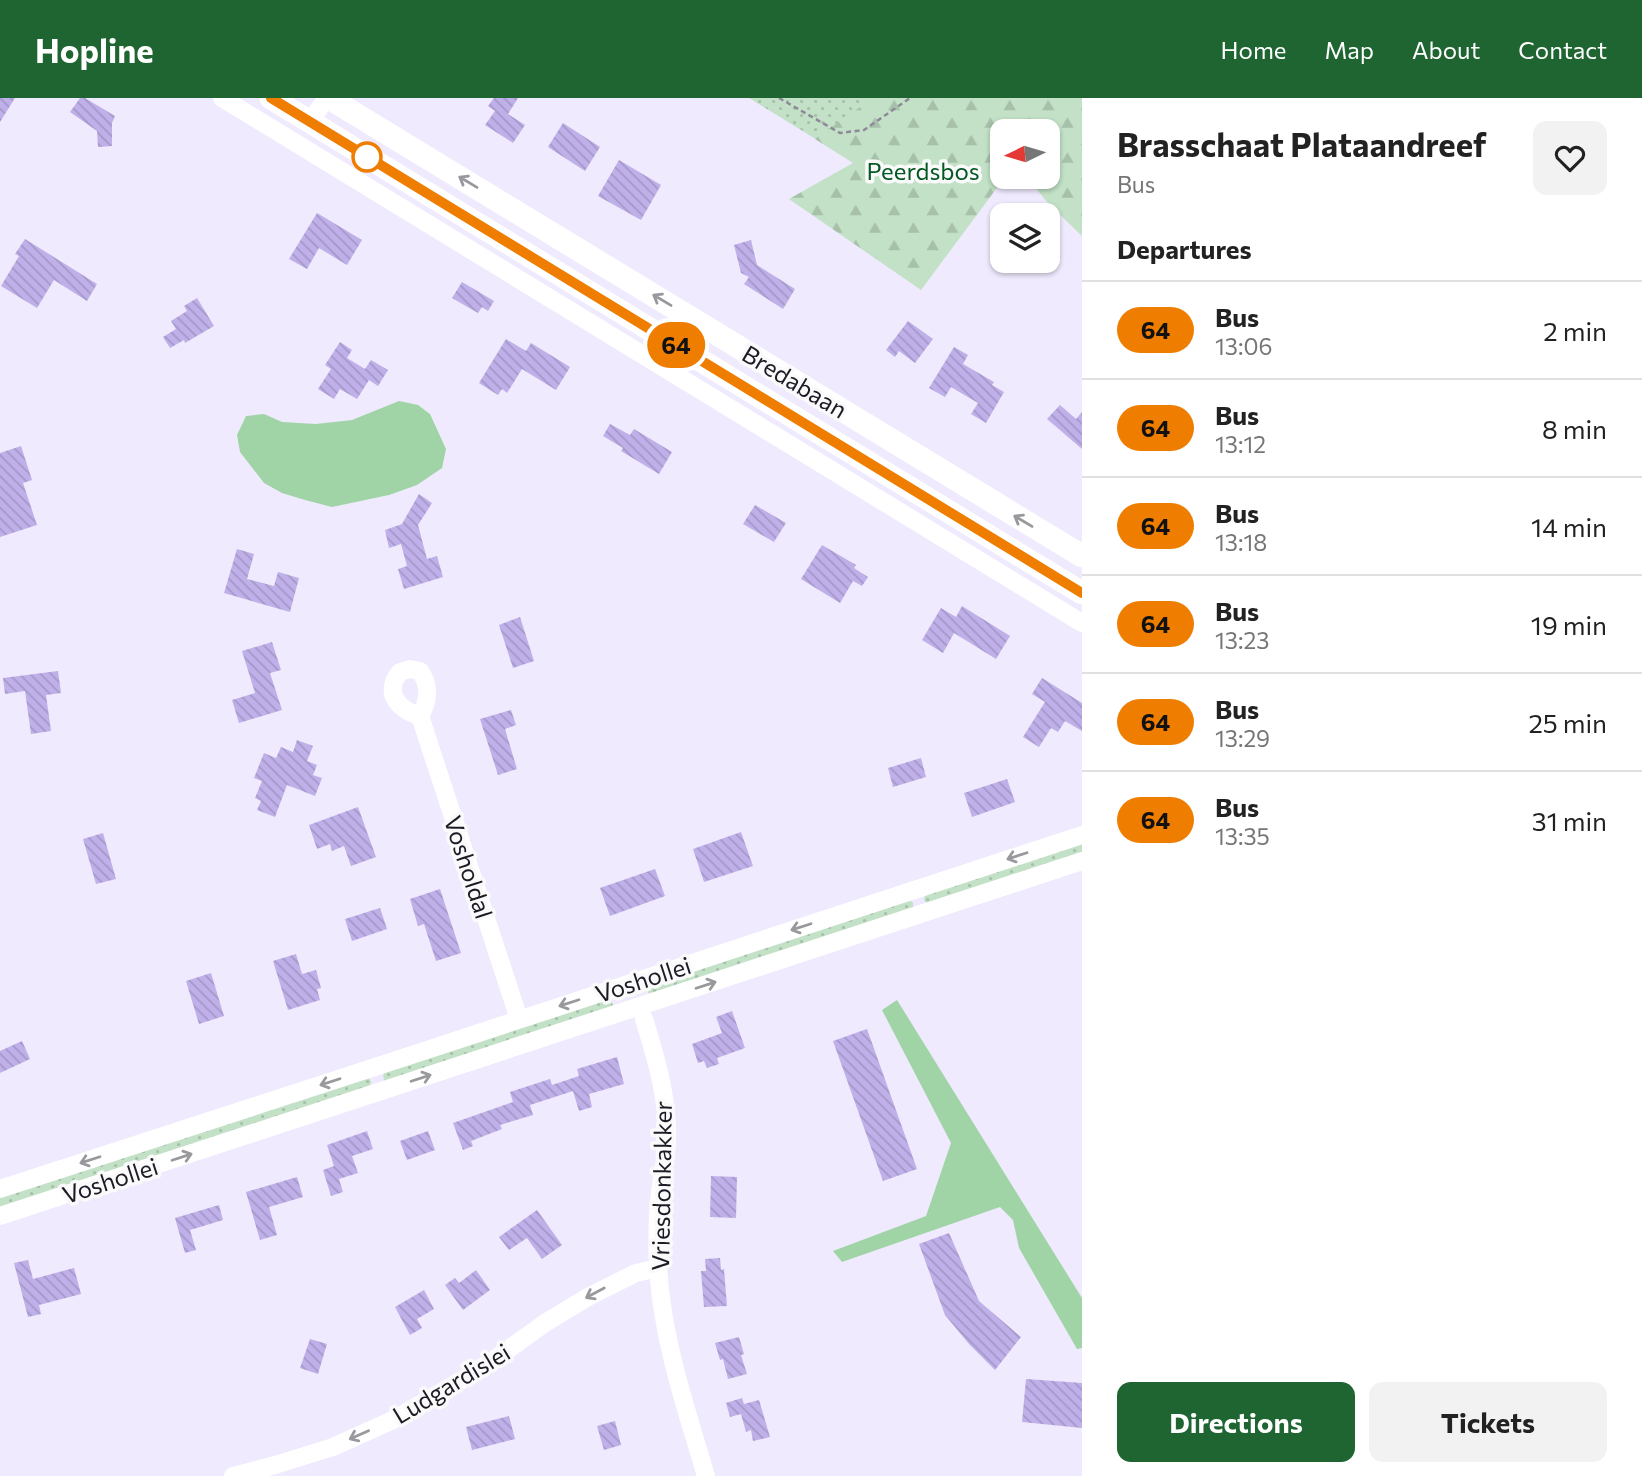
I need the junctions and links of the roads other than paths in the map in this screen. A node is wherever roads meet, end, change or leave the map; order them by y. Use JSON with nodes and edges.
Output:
{"nodes":[{"id":1,"x":222,"y":98,"type":"edge"},
{"id":2,"x":271,"y":98,"type":"edge"},
{"id":3,"x":328,"y":98,"type":"edge"},
{"id":4,"x":310,"y":121,"type":"junction"},
{"id":5,"x":1082,"y":556,"type":"edge"},
{"id":6,"x":1082,"y":593,"type":"edge"},
{"id":7,"x":1082,"y":623,"type":"edge"},
{"id":8,"x":420,"y":716,"type":"dead end"},
{"id":9,"x":1082,"y":835,"type":"edge"},
{"id":10,"x":1082,"y":861,"type":"edge"},
{"id":11,"x":914,"y":889,"type":"junction"},
{"id":12,"x":922,"y":914,"type":"junction"},
{"id":13,"x":519,"y":1019,"type":"junction"},
{"id":14,"x":645,"y":1019,"type":"dead end"},
{"id":15,"x":372,"y":1068,"type":"junction"},
{"id":16,"x":380,"y":1092,"type":"junction"},
{"id":17,"x":0,"y":1189,"type":"edge"},
{"id":18,"x":0,"y":1216,"type":"edge"},
{"id":19,"x":658,"y":1268,"type":"junction"},
{"id":20,"x":233,"y":1476,"type":"edge"},
{"id":21,"x":706,"y":1476,"type":"edge"}],
"edges":[{"from":1,"to":7,"type":"street"},
{"from":2,"to":4,"type":"main road","name":"Bredabaan"},
{"from":3,"to":4,"type":"street"},
{"from":5,"to":3,"type":"main road","name":"Bredabaan","one_way":true},
{"from":4,"to":6,"type":"main road","name":"Bredabaan"},
{"from":8,"to":13,"type":"street","name":"Vosholdal"},
{"from":9,"to":11,"type":"street","name":"Voshollei","one_way":true},
{"from":10,"to":12,"type":"street","name":"Voshollei"},
{"from":11,"to":12,"type":"street"},
{"from":11,"to":13,"type":"street","name":"Voshollei","one_way":true},
{"from":16,"to":12,"type":"street","name":"Voshollei","one_way":true},
{"from":13,"to":15,"type":"street","name":"Voshollei"},
{"from":14,"to":19,"type":"street","name":"Vriesdonkakker"},
{"from":15,"to":16,"type":"street"},
{"from":15,"to":17,"type":"street","name":"Voshollei","one_way":true},
{"from":18,"to":16,"type":"street","name":"Voshollei","one_way":true},
{"from":19,"to":20,"type":"street","name":"Ludgardislei","one_way":true},
{"from":19,"to":21,"type":"street","name":"Vriesdonkakker"}]}
